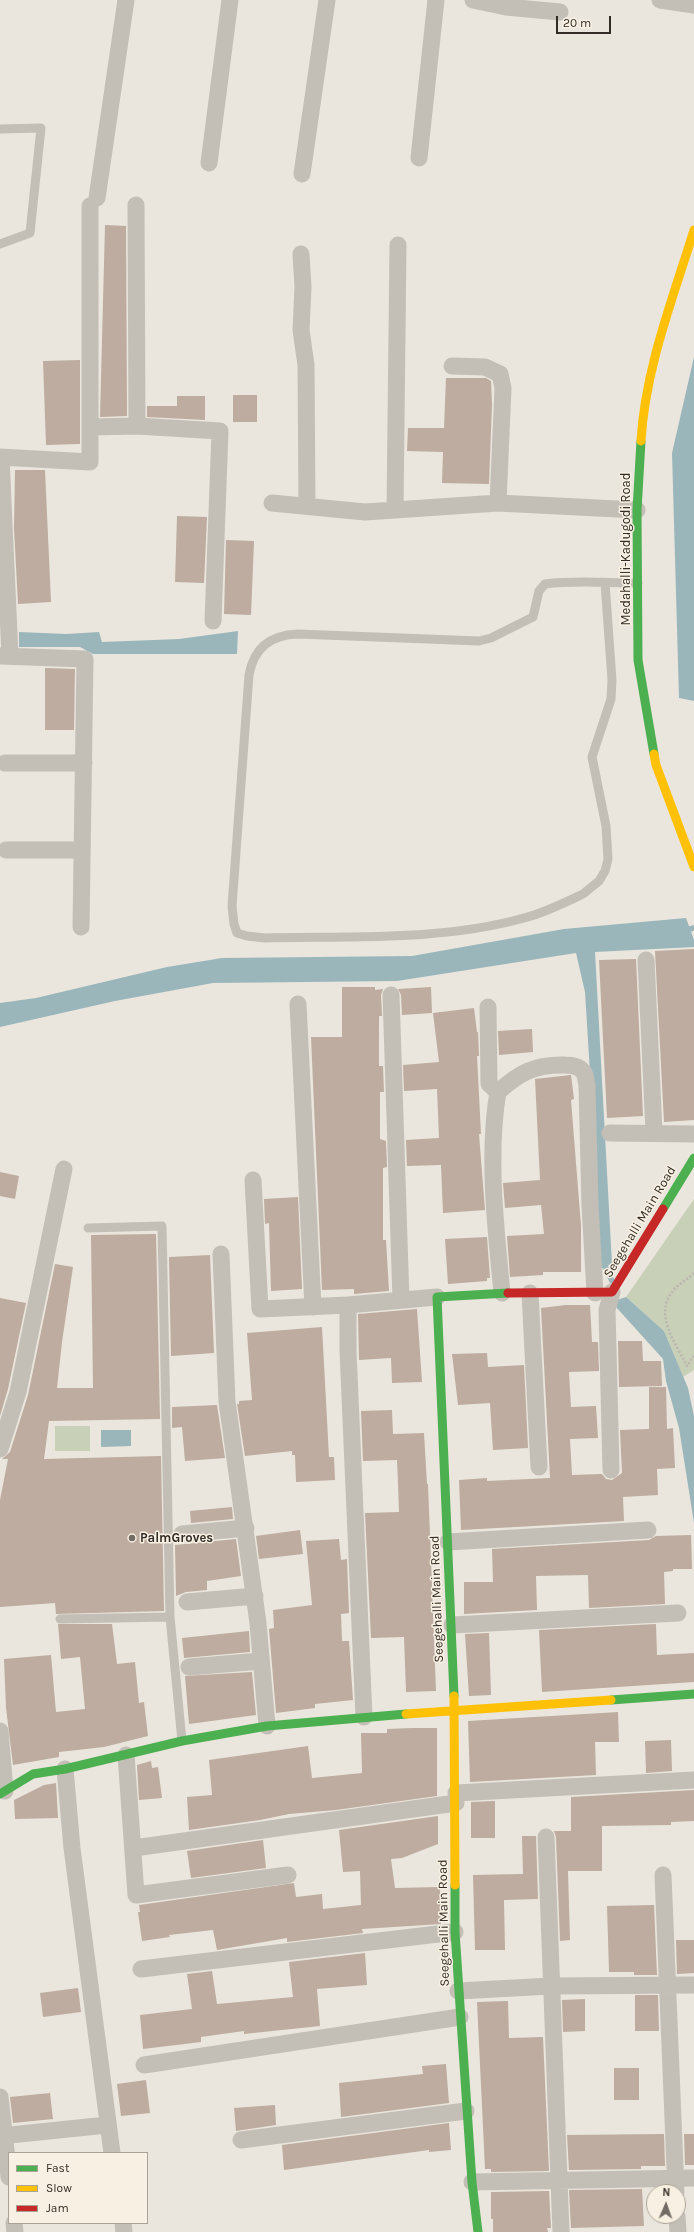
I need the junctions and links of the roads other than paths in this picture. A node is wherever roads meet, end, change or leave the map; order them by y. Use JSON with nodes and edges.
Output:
{"nodes":[{"id":1,"x":126,"y":0,"type":"edge"},
{"id":2,"x":230,"y":0,"type":"edge"},
{"id":3,"x":327,"y":0,"type":"edge"},
{"id":4,"x":436,"y":0,"type":"edge"},
{"id":5,"x":473,"y":0,"type":"edge"},
{"id":6,"x":660,"y":0,"type":"edge"},
{"id":7,"x":694,"y":4,"type":"edge"},
{"id":8,"x":560,"y":12,"type":"dead end"},
{"id":9,"x":0,"y":129,"type":"edge"},
{"id":10,"x":419,"y":158,"type":"dead end"},
{"id":11,"x":209,"y":163,"type":"dead end"},
{"id":12,"x":302,"y":174,"type":"dead end"},
{"id":13,"x":136,"y":205,"type":"dead end"},
{"id":14,"x":694,"y":230,"type":"edge"},
{"id":15,"x":0,"y":244,"type":"edge"},
{"id":16,"x":398,"y":245,"type":"dead end"},
{"id":17,"x":301,"y":254,"type":"dead end"},
{"id":18,"x":452,"y":366,"type":"dead end"},
{"id":19,"x":137,"y":426,"type":"junction"},
{"id":20,"x":90,"y":427,"type":"junction"},
{"id":21,"x":0,"y":457,"type":"edge"},
{"id":22,"x":272,"y":503,"type":"dead end"},
{"id":23,"x":498,"y":503,"type":"junction"},
{"id":24,"x":307,"y":506,"type":"junction"},
{"id":25,"x":395,"y":510,"type":"junction"},
{"id":26,"x":637,"y":510,"type":"junction"},
{"id":27,"x":605,"y":583,"type":"junction"},
{"id":28,"x":639,"y":583,"type":"junction"},
{"id":29,"x":213,"y":621,"type":"dead end"},
{"id":30,"x":5,"y":656,"type":"edge"},
{"id":31,"x":5,"y":763,"type":"dead end"},
{"id":32,"x":84,"y":763,"type":"junction"},
{"id":33,"x":6,"y":850,"type":"dead end"},
{"id":34,"x":82,"y":850,"type":"junction"},
{"id":35,"x":694,"y":867,"type":"edge"},
{"id":36,"x":81,"y":927,"type":"dead end"},
{"id":37,"x":646,"y":960,"type":"dead end"},
{"id":38,"x":391,"y":996,"type":"dead end"},
{"id":39,"x":298,"y":1004,"type":"dead end"},
{"id":40,"x":488,"y":1007,"type":"dead end"},
{"id":41,"x":498,"y":1092,"type":"junction"},
{"id":42,"x":654,"y":1132,"type":"junction"},
{"id":43,"x":610,"y":1133,"type":"dead end"},
{"id":44,"x":694,"y":1134,"type":"edge"},
{"id":45,"x":694,"y":1158,"type":"edge"},
{"id":46,"x":64,"y":1169,"type":"dead end"},
{"id":47,"x":252,"y":1180,"type":"dead end"},
{"id":48,"x":88,"y":1228,"type":"dead end"},
{"id":49,"x":221,"y":1254,"type":"dead end"},
{"id":50,"x":612,"y":1292,"type":"junction"},
{"id":51,"x":502,"y":1293,"type":"junction"},
{"id":52,"x":530,"y":1293,"type":"junction"},
{"id":53,"x":595,"y":1293,"type":"junction"},
{"id":54,"x":437,"y":1297,"type":"junction"},
{"id":55,"x":401,"y":1300,"type":"junction"},
{"id":56,"x":348,"y":1305,"type":"junction"},
{"id":57,"x":313,"y":1307,"type":"junction"},
{"id":58,"x":0,"y":1449,"type":"edge"},
{"id":59,"x":539,"y":1467,"type":"dead end"},
{"id":60,"x":612,"y":1470,"type":"dead end"},
{"id":61,"x":246,"y":1528,"type":"junction"},
{"id":62,"x":648,"y":1530,"type":"dead end"},
{"id":63,"x":182,"y":1534,"type":"dead end"},
{"id":64,"x":448,"y":1542,"type":"junction"},
{"id":65,"x":254,"y":1596,"type":"junction"},
{"id":66,"x":187,"y":1602,"type":"dead end"},
{"id":67,"x":678,"y":1612,"type":"dead end"},
{"id":68,"x":170,"y":1616,"type":"junction"},
{"id":69,"x":60,"y":1619,"type":"dead end"},
{"id":70,"x":452,"y":1625,"type":"junction"},
{"id":71,"x":261,"y":1661,"type":"junction"},
{"id":72,"x":189,"y":1667,"type":"dead end"},
{"id":73,"x":694,"y":1694,"type":"edge"},
{"id":74,"x":452,"y":1710,"type":"junction"},
{"id":75,"x":364,"y":1717,"type":"junction"},
{"id":76,"x":267,"y":1726,"type":"junction"},
{"id":77,"x":0,"y":1731,"type":"edge"},
{"id":78,"x":182,"y":1741,"type":"junction"},
{"id":79,"x":126,"y":1755,"type":"junction"},
{"id":80,"x":65,"y":1769,"type":"junction"},
{"id":81,"x":694,"y":1780,"type":"edge"},
{"id":82,"x":2,"y":1792,"type":"edge"},
{"id":83,"x":456,"y":1798,"type":"junction"},
{"id":84,"x":546,"y":1837,"type":"dead end"},
{"id":85,"x":134,"y":1848,"type":"junction"},
{"id":86,"x":663,"y":1875,"type":"dead end"},
{"id":87,"x":288,"y":1876,"type":"dead end"},
{"id":88,"x":455,"y":1932,"type":"junction"},
{"id":89,"x":141,"y":1969,"type":"dead end"},
{"id":90,"x":694,"y":1985,"type":"edge"},
{"id":91,"x":551,"y":1986,"type":"junction"},
{"id":92,"x":668,"y":1986,"type":"junction"},
{"id":93,"x":458,"y":1991,"type":"junction"},
{"id":94,"x":460,"y":2016,"type":"junction"},
{"id":95,"x":144,"y":2065,"type":"dead end"},
{"id":96,"x":0,"y":2097,"type":"edge"},
{"id":97,"x":466,"y":2111,"type":"junction"},
{"id":98,"x":107,"y":2125,"type":"junction"},
{"id":99,"x":2,"y":2135,"type":"edge"},
{"id":100,"x":241,"y":2140,"type":"dead end"},
{"id":101,"x":112,"y":2152,"type":"edge"},
{"id":102,"x":8,"y":2171,"type":"edge"},
{"id":103,"x":694,"y":2178,"type":"edge"},
{"id":104,"x":560,"y":2180,"type":"junction"},
{"id":105,"x":472,"y":2182,"type":"junction"},
{"id":106,"x":653,"y":2184,"type":"edge"},
{"id":107,"x":676,"y":2184,"type":"edge"},
{"id":108,"x":679,"y":2184,"type":"edge"},
{"id":109,"x":478,"y":2232,"type":"edge"},
{"id":110,"x":561,"y":2232,"type":"edge"}],
"edges":[{"from":1,"to":20,"type":"street"},
{"from":2,"to":11,"type":"street"},
{"from":3,"to":12,"type":"street"},
{"from":4,"to":10,"type":"street"},
{"from":5,"to":8,"type":"street"},
{"from":6,"to":7,"type":"street"},
{"from":9,"to":15,"type":"lane"},
{"from":13,"to":19,"type":"street"},
{"from":14,"to":26,"type":"street","name":"Medahalli-Kadugodi Road"},
{"from":16,"to":25,"type":"street"},
{"from":17,"to":24,"type":"street"},
{"from":18,"to":23,"type":"street"},
{"from":19,"to":20,"type":"street"},
{"from":19,"to":29,"type":"street"},
{"from":20,"to":21,"type":"street"},
{"from":21,"to":30,"type":"street"},
{"from":22,"to":24,"type":"street"},
{"from":23,"to":25,"type":"street"},
{"from":23,"to":26,"type":"street"},
{"from":24,"to":25,"type":"street"},
{"from":26,"to":28,"type":"street","name":"Medahalli-Kadugodi Road"},
{"from":27,"to":27,"type":"lane"},
{"from":27,"to":28,"type":"lane"},
{"from":28,"to":35,"type":"street","name":"Medahalli-Kadugodi Road"},
{"from":30,"to":32,"type":"street"},
{"from":31,"to":32,"type":"street"},
{"from":32,"to":34,"type":"street"},
{"from":33,"to":34,"type":"street"},
{"from":34,"to":36,"type":"street"},
{"from":37,"to":42,"type":"street"},
{"from":38,"to":55,"type":"street"},
{"from":39,"to":57,"type":"street"},
{"from":40,"to":41,"type":"street"},
{"from":41,"to":51,"type":"street"},
{"from":41,"to":53,"type":"street"},
{"from":42,"to":43,"type":"street"},
{"from":42,"to":44,"type":"street"},
{"from":45,"to":50,"type":"street","name":"Seegehalli Main Road"},
{"from":46,"to":58,"type":"street"},
{"from":47,"to":57,"type":"street"},
{"from":48,"to":68,"type":"lane"},
{"from":49,"to":61,"type":"street"},
{"from":50,"to":53,"type":"street","name":"Seegehalli Main Road"},
{"from":50,"to":60,"type":"street"},
{"from":51,"to":52,"type":"street","name":"Seegehalli Main Road"},
{"from":51,"to":54,"type":"street","name":"Seegehalli Main Road"},
{"from":52,"to":53,"type":"street","name":"Seegehalli Main Road"},
{"from":52,"to":59,"type":"street"},
{"from":54,"to":55,"type":"street"},
{"from":54,"to":64,"type":"street","name":"Seegehalli Main Road"},
{"from":55,"to":56,"type":"street"},
{"from":56,"to":57,"type":"street"},
{"from":56,"to":75,"type":"street"},
{"from":61,"to":63,"type":"street"},
{"from":61,"to":65,"type":"street"},
{"from":62,"to":64,"type":"street"},
{"from":64,"to":70,"type":"street","name":"Seegehalli Main Road"},
{"from":65,"to":66,"type":"street"},
{"from":65,"to":71,"type":"street"},
{"from":67,"to":70,"type":"street"},
{"from":68,"to":69,"type":"lane"},
{"from":68,"to":78,"type":"lane"},
{"from":70,"to":74,"type":"street","name":"Seegehalli Main Road"},
{"from":71,"to":72,"type":"street"},
{"from":71,"to":76,"type":"street"},
{"from":73,"to":74,"type":"street"},
{"from":74,"to":75,"type":"street"},
{"from":74,"to":83,"type":"street","name":"Seegehalli Main Road"},
{"from":75,"to":76,"type":"street"},
{"from":76,"to":78,"type":"street"},
{"from":77,"to":82,"type":"street"},
{"from":78,"to":79,"type":"street"},
{"from":79,"to":80,"type":"street"},
{"from":79,"to":85,"type":"street"},
{"from":80,"to":82,"type":"street"},
{"from":80,"to":98,"type":"street"},
{"from":81,"to":83,"type":"street"},
{"from":83,"to":85,"type":"street"},
{"from":83,"to":88,"type":"street","name":"Seegehalli Main Road"},
{"from":84,"to":91,"type":"street"},
{"from":85,"to":87,"type":"street"},
{"from":86,"to":92,"type":"street"},
{"from":88,"to":89,"type":"street"},
{"from":88,"to":93,"type":"street","name":"Seegehalli Main Road"},
{"from":90,"to":92,"type":"street"},
{"from":91,"to":92,"type":"street"},
{"from":91,"to":93,"type":"street"},
{"from":91,"to":104,"type":"street"},
{"from":92,"to":107,"type":"street"},
{"from":93,"to":94,"type":"street","name":"Seegehalli Main Road"},
{"from":94,"to":95,"type":"street"},
{"from":94,"to":97,"type":"street","name":"Seegehalli Main Road"},
{"from":96,"to":99,"type":"street"},
{"from":97,"to":100,"type":"street"},
{"from":97,"to":105,"type":"street","name":"Seegehalli Main Road"},
{"from":98,"to":99,"type":"street"},
{"from":98,"to":101,"type":"street"},
{"from":99,"to":102,"type":"street"},
{"from":103,"to":108,"type":"street"},
{"from":104,"to":105,"type":"street"},
{"from":104,"to":106,"type":"street"},
{"from":104,"to":110,"type":"street"},
{"from":105,"to":109,"type":"street","name":"Seegehalli Main Road"}]}
